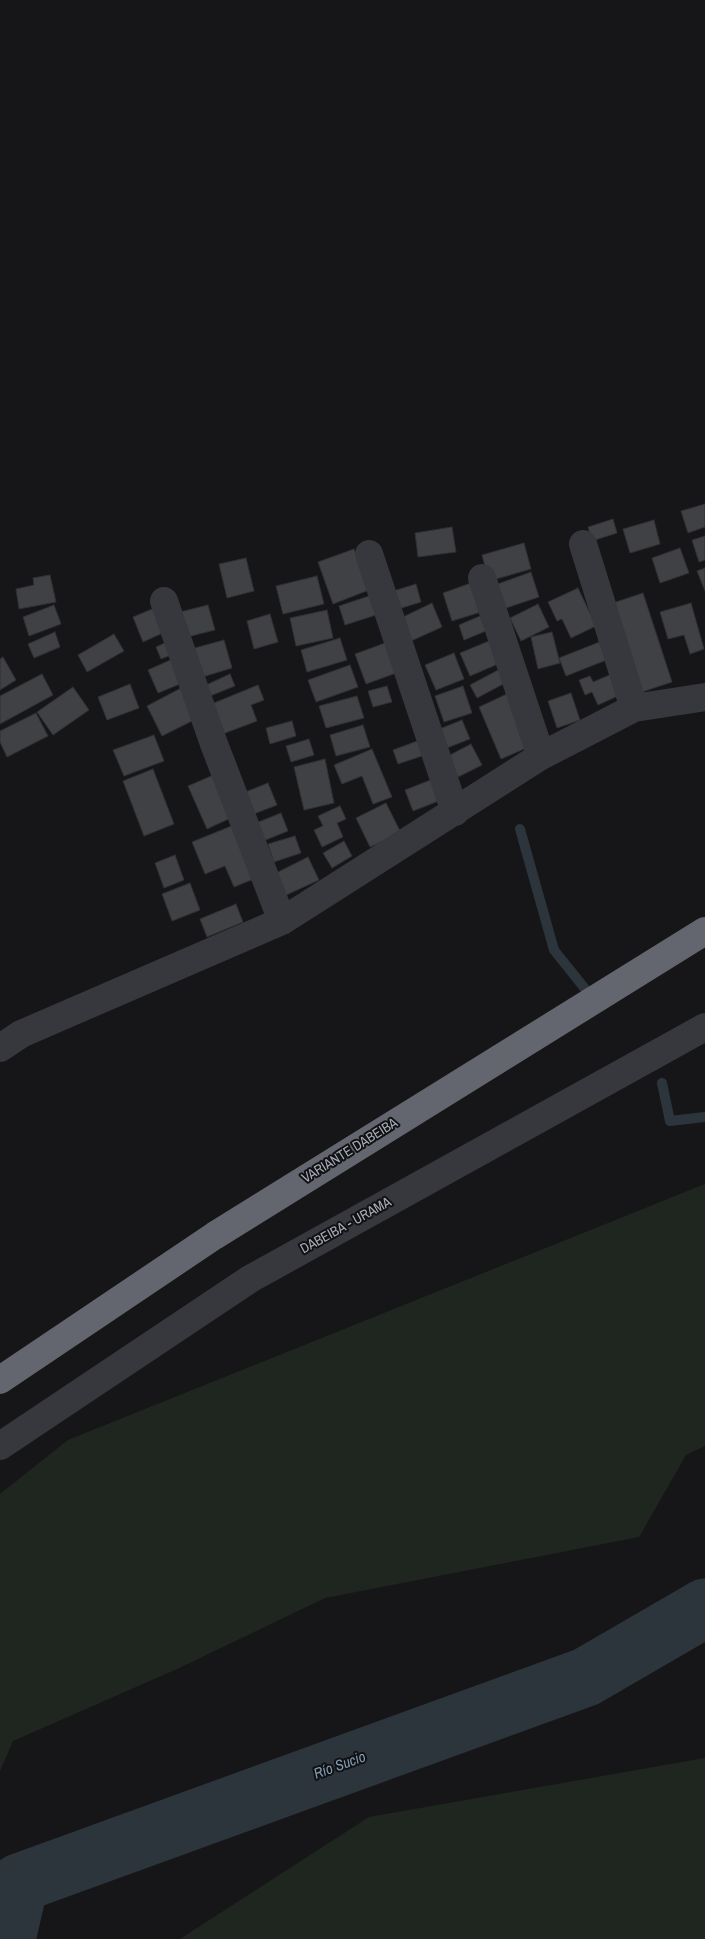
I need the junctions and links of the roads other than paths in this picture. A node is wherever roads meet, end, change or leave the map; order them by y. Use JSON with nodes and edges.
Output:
{"nodes":[{"id":1,"x":583,"y":544,"type":"dead end"},
{"id":2,"x":369,"y":554,"type":"dead end"},
{"id":3,"x":482,"y":578,"type":"dead end"},
{"id":4,"x":164,"y":601,"type":"dead end"},
{"id":5,"x":705,"y":698,"type":"edge"},
{"id":6,"x":634,"y":708,"type":"junction"},
{"id":7,"x":541,"y":756,"type":"junction"},
{"id":8,"x":455,"y":812,"type":"junction"},
{"id":9,"x":282,"y":921,"type":"junction"},
{"id":10,"x":705,"y":931,"type":"edge"},
{"id":11,"x":705,"y":1027,"type":"edge"},
{"id":12,"x":0,"y":1048,"type":"edge"},
{"id":13,"x":0,"y":1380,"type":"edge"},
{"id":14,"x":0,"y":1446,"type":"edge"}],
"edges":[{"from":1,"to":6,"type":"street"},
{"from":2,"to":8,"type":"street"},
{"from":3,"to":7,"type":"street"},
{"from":4,"to":9,"type":"street"},
{"from":5,"to":6,"type":"street"},
{"from":6,"to":7,"type":"street"},
{"from":7,"to":8,"type":"street"},
{"from":8,"to":9,"type":"street"},
{"from":9,"to":12,"type":"street"},
{"from":10,"to":13,"type":"highway","name":"VARIANTE DABEIBA"},
{"from":11,"to":14,"type":"street","name":"DABEIBA - URAMA"}]}
